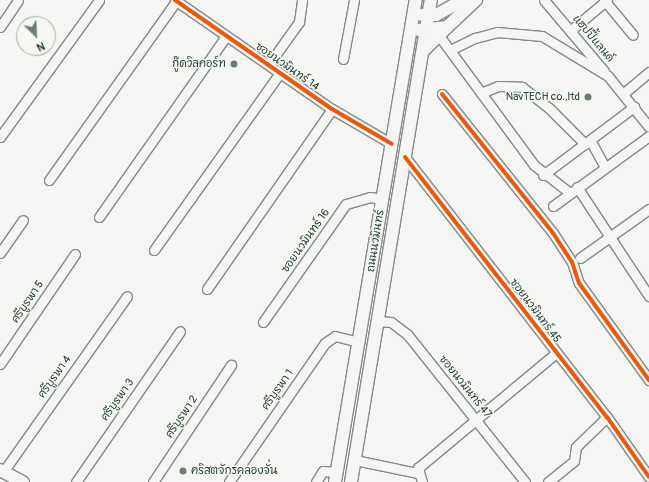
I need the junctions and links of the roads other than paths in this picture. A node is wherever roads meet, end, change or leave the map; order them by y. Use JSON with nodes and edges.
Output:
{"nodes":[{"id":1,"x":18,"y":0,"type":"edge"},
{"id":2,"x":99,"y":0,"type":"edge"},
{"id":3,"x":175,"y":0,"type":"edge"},
{"id":4,"x":302,"y":0,"type":"edge"},
{"id":5,"x":354,"y":0,"type":"edge"},
{"id":6,"x":416,"y":0,"type":"edge"},
{"id":7,"x":431,"y":0,"type":"edge"},
{"id":8,"x":463,"y":0,"type":"edge"},
{"id":9,"x":476,"y":0,"type":"edge"},
{"id":10,"x":544,"y":0,"type":"edge"},
{"id":11,"x":606,"y":1,"type":"edge"},
{"id":12,"x":413,"y":14,"type":"junction"},
{"id":13,"x":428,"y":16,"type":"junction"},
{"id":14,"x":0,"y":27,"type":"edge"},
{"id":15,"x":411,"y":28,"type":"junction"},
{"id":16,"x":426,"y":30,"type":"junction"},
{"id":17,"x":570,"y":31,"type":"junction"},
{"id":18,"x":444,"y":32,"type":"junction"},
{"id":19,"x":633,"y":35,"type":"dead end"},
{"id":20,"x":226,"y":36,"type":"junction"},
{"id":21,"x":450,"y":50,"type":"junction"},
{"id":22,"x":423,"y":51,"type":"junction"},
{"id":23,"x":343,"y":59,"type":"dead end"},
{"id":24,"x":268,"y":64,"type":"junction"},
{"id":25,"x":649,"y":72,"type":"edge"},
{"id":26,"x":280,"y":73,"type":"junction"},
{"id":27,"x":608,"y":76,"type":"junction"},
{"id":28,"x":481,"y":93,"type":"junction"},
{"id":29,"x":624,"y":93,"type":"junction"},
{"id":30,"x":442,"y":94,"type":"dead end"},
{"id":31,"x":634,"y":107,"type":"junction"},
{"id":32,"x":332,"y":109,"type":"junction"},
{"id":33,"x":649,"y":127,"type":"edge"},
{"id":34,"x":649,"y":136,"type":"edge"},
{"id":35,"x":0,"y":137,"type":"edge"},
{"id":36,"x":588,"y":142,"type":"junction"},
{"id":37,"x":392,"y":144,"type":"junction"},
{"id":38,"x":405,"y":157,"type":"junction"},
{"id":39,"x":605,"y":167,"type":"junction"},
{"id":40,"x":543,"y":175,"type":"junction"},
{"id":41,"x":49,"y":180,"type":"dead end"},
{"id":42,"x":573,"y":190,"type":"junction"},
{"id":43,"x":383,"y":199,"type":"junction"},
{"id":44,"x":554,"y":206,"type":"dead end"},
{"id":45,"x":649,"y":210,"type":"edge"},
{"id":46,"x":99,"y":217,"type":"dead end"},
{"id":47,"x":23,"y":220,"type":"dead end"},
{"id":48,"x":610,"y":238,"type":"junction"},
{"id":49,"x":154,"y":250,"type":"dead end"},
{"id":50,"x":0,"y":253,"type":"edge"},
{"id":51,"x":75,"y":254,"type":"dead end"},
{"id":52,"x":580,"y":258,"type":"dead end"},
{"id":53,"x":207,"y":288,"type":"dead end"},
{"id":54,"x":647,"y":289,"type":"edge"},
{"id":55,"x":127,"y":296,"type":"dead end"},
{"id":56,"x":378,"y":321,"type":"junction"},
{"id":57,"x":262,"y":322,"type":"dead end"},
{"id":58,"x":180,"y":331,"type":"dead end"},
{"id":59,"x":359,"y":342,"type":"junction"},
{"id":60,"x":556,"y":353,"type":"junction"},
{"id":61,"x":0,"y":364,"type":"edge"},
{"id":62,"x":231,"y":365,"type":"dead end"},
{"id":63,"x":649,"y":380,"type":"edge"},
{"id":64,"x":606,"y":417,"type":"junction"},
{"id":65,"x":476,"y":418,"type":"junction"},
{"id":66,"x":355,"y":460,"type":"junction"},
{"id":67,"x":1,"y":471,"type":"edge"},
{"id":68,"x":417,"y":473,"type":"junction"},
{"id":69,"x":336,"y":477,"type":"edge"},
{"id":70,"x":649,"y":477,"type":"edge"},
{"id":71,"x":23,"y":482,"type":"edge"},
{"id":72,"x":76,"y":482,"type":"edge"},
{"id":73,"x":153,"y":482,"type":"edge"},
{"id":74,"x":229,"y":482,"type":"edge"},
{"id":75,"x":316,"y":482,"type":"edge"},
{"id":76,"x":351,"y":482,"type":"edge"},
{"id":77,"x":422,"y":482,"type":"edge"},
{"id":78,"x":524,"y":482,"type":"edge"},
{"id":79,"x":548,"y":482,"type":"edge"}],
"edges":[{"from":1,"to":14,"type":"street"},
{"from":2,"to":35,"type":"street"},
{"from":3,"to":20,"type":"street","name":"ซอยนวมินทร์ 14"},
{"from":3,"to":41,"type":"street"},
{"from":4,"to":24,"type":"street"},
{"from":5,"to":23,"type":"street"},
{"from":6,"to":12,"type":"main road","name":"ถนนนวมินทร์"},
{"from":7,"to":13,"type":"main road","name":"ถนนนวมินทร์"},
{"from":8,"to":13,"type":"main road"},
{"from":9,"to":18,"type":"main road"},
{"from":10,"to":17,"type":"street","name":"แฮปปี้แลนด์"},
{"from":11,"to":17,"type":"street"},
{"from":11,"to":19,"type":"street"},
{"from":12,"to":13,"type":"main road"},
{"from":12,"to":15,"type":"main road","name":"ถนนนวมินทร์"},
{"from":13,"to":16,"type":"main road","name":"ถนนนวมินทร์"},
{"from":15,"to":16,"type":"main road"},
{"from":15,"to":37,"type":"main road","name":"ถนนนวมินทร์"},
{"from":16,"to":18,"type":"main road"},
{"from":16,"to":22,"type":"main road","name":"ถนนนวมินทร์"},
{"from":17,"to":27,"type":"street","name":"แฮปปี้แลนด์"},
{"from":18,"to":21,"type":"street"},
{"from":18,"to":22,"type":"main road"},
{"from":20,"to":24,"type":"street","name":"ซอยนวมินทร์ 14"},
{"from":20,"to":46,"type":"street"},
{"from":21,"to":27,"type":"street"},
{"from":21,"to":28,"type":"street"},
{"from":22,"to":38,"type":"main road","name":"ถนนนวมินทร์"},
{"from":24,"to":26,"type":"street","name":"ซอยนวมินทร์ 14"},
{"from":25,"to":29,"type":"street"},
{"from":26,"to":32,"type":"street","name":"ซอยนวมินทร์ 14"},
{"from":26,"to":49,"type":"street"},
{"from":27,"to":29,"type":"street"},
{"from":28,"to":36,"type":"street"},
{"from":28,"to":40,"type":"street"},
{"from":29,"to":31,"type":"street"},
{"from":30,"to":63,"type":"street"},
{"from":31,"to":33,"type":"street"},
{"from":31,"to":36,"type":"street"},
{"from":32,"to":37,"type":"street","name":"ซอยนวมินทร์ 14"},
{"from":32,"to":53,"type":"street"},
{"from":34,"to":39,"type":"street"},
{"from":36,"to":39,"type":"street"},
{"from":36,"to":40,"type":"street"},
{"from":37,"to":43,"type":"main road","name":"ถนนนวมินทร์"},
{"from":38,"to":56,"type":"main road","name":"ถนนนวมินทร์"},
{"from":38,"to":60,"type":"street","name":"ซอยนวมินทร์ 45"},
{"from":39,"to":42,"type":"street"},
{"from":40,"to":42,"type":"street"},
{"from":42,"to":44,"type":"street"},
{"from":42,"to":48,"type":"street"},
{"from":43,"to":57,"type":"street","name":"ซอยนวมินทร์ 16"},
{"from":43,"to":59,"type":"main road","name":"ถนนนวมินทร์"},
{"from":45,"to":48,"type":"street"},
{"from":47,"to":50,"type":"street"},
{"from":48,"to":52,"type":"street"},
{"from":48,"to":54,"type":"street"},
{"from":51,"to":61,"type":"street","name":"ศรีบูรพา 5"},
{"from":55,"to":67,"type":"street","name":"ศรีบูรพา 4"},
{"from":56,"to":65,"type":"street","name":"ซอยนวมินทร์ 47"},
{"from":56,"to":66,"type":"main road","name":"ถนนนวมินทร์"},
{"from":58,"to":72,"type":"street","name":"ศรีบูรพา 3"},
{"from":59,"to":69,"type":"main road","name":"ถนนนวมินทร์"},
{"from":59,"to":74,"type":"street","name":"ศรีบูรพา 1"},
{"from":60,"to":64,"type":"street","name":"ซอยนวมินทร์ 45"},
{"from":60,"to":65,"type":"street"},
{"from":62,"to":73,"type":"street","name":"ศรีบูรพา 2"},
{"from":64,"to":70,"type":"street","name":"ซอยนวมินทร์ 45"},
{"from":64,"to":79,"type":"street"},
{"from":65,"to":68,"type":"street"},
{"from":65,"to":78,"type":"street","name":"ซอยนวมินทร์ 47"},
{"from":66,"to":68,"type":"street"},
{"from":66,"to":76,"type":"main road","name":"ถนนนวมินทร์"},
{"from":67,"to":71,"type":"main road"},
{"from":68,"to":77,"type":"street"},
{"from":69,"to":75,"type":"street"}]}
